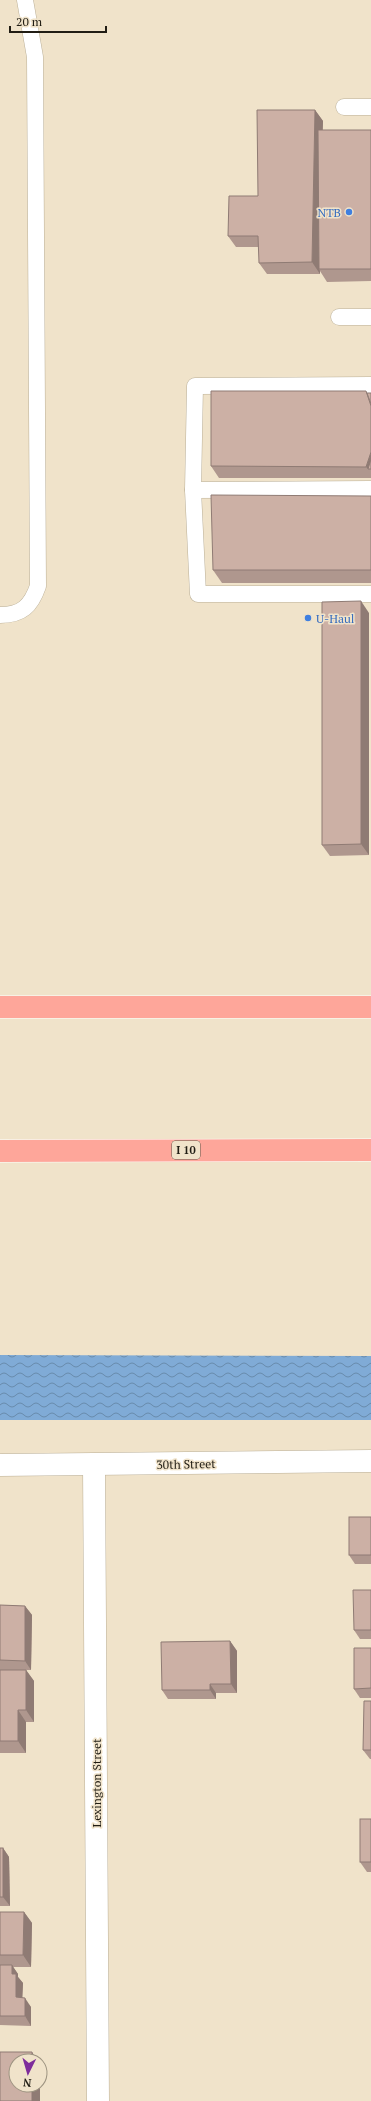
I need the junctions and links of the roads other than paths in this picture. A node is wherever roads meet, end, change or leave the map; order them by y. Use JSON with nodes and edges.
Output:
{"nodes":[{"id":1,"x":25,"y":0,"type":"edge"},
{"id":2,"x":344,"y":107,"type":"dead end"},
{"id":3,"x":371,"y":107,"type":"edge"},
{"id":4,"x":339,"y":317,"type":"dead end"},
{"id":5,"x":371,"y":317,"type":"edge"},
{"id":6,"x":371,"y":385,"type":"edge"},
{"id":7,"x":371,"y":489,"type":"edge"},
{"id":8,"x":193,"y":490,"type":"junction"},
{"id":9,"x":371,"y":594,"type":"edge"},
{"id":10,"x":0,"y":615,"type":"edge"},
{"id":11,"x":0,"y":1007,"type":"edge"},
{"id":12,"x":371,"y":1007,"type":"edge"},
{"id":13,"x":371,"y":1150,"type":"edge"},
{"id":14,"x":0,"y":1151,"type":"edge"},
{"id":15,"x":371,"y":1462,"type":"edge"},
{"id":16,"x":0,"y":1465,"type":"edge"},
{"id":17,"x":94,"y":1465,"type":"junction"},
{"id":18,"x":98,"y":2101,"type":"edge"}],
"edges":[{"from":1,"to":10,"type":"lane"},
{"from":2,"to":3,"type":"lane"},
{"from":4,"to":5,"type":"lane"},
{"from":6,"to":8,"type":"lane"},
{"from":7,"to":8,"type":"lane"},
{"from":8,"to":9,"type":"lane"},
{"from":11,"to":12,"type":"highway"},
{"from":13,"to":14,"type":"highway","number":"I 10"},
{"from":15,"to":17,"type":"street","name":"30th Street"},
{"from":16,"to":17,"type":"street","name":"30th Street"},
{"from":17,"to":18,"type":"street","name":"Lexington Street"}]}
